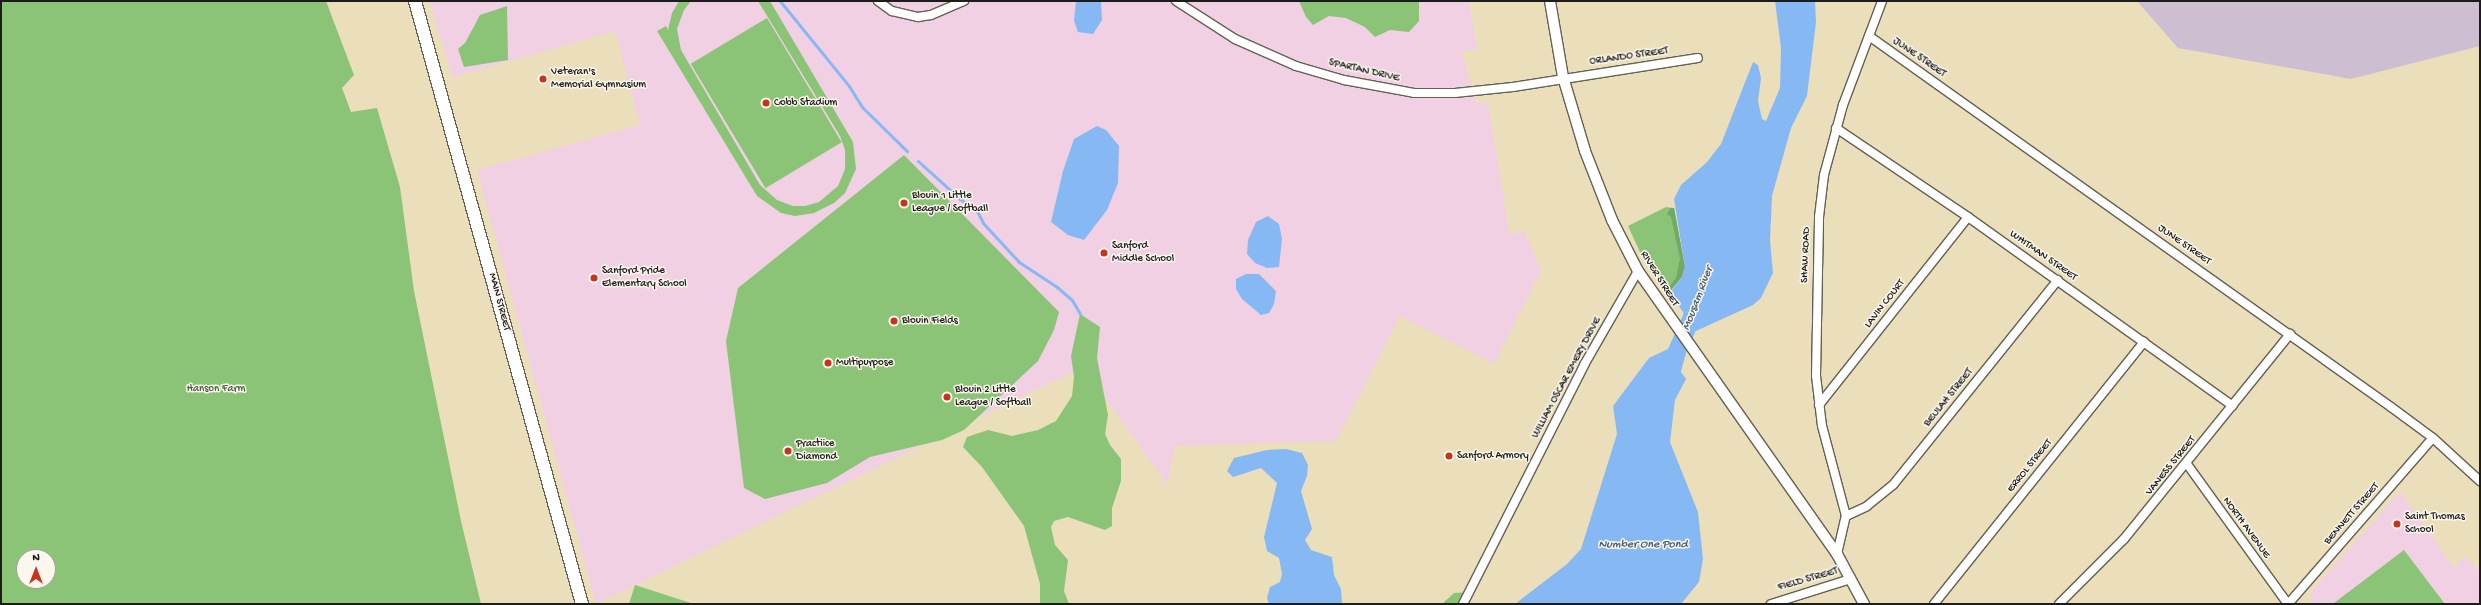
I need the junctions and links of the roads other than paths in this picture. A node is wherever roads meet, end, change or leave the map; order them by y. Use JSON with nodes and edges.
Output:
{"nodes":[{"id":1,"x":415,"y":1,"type":"edge"},
{"id":2,"x":878,"y":1,"type":"edge"},
{"id":3,"x":964,"y":1,"type":"edge"},
{"id":4,"x":1176,"y":1,"type":"edge"},
{"id":5,"x":1550,"y":1,"type":"edge"},
{"id":6,"x":1882,"y":1,"type":"edge"},
{"id":7,"x":1869,"y":36,"type":"junction"},
{"id":8,"x":1698,"y":58,"type":"dead end"},
{"id":9,"x":1563,"y":77,"type":"junction"},
{"id":10,"x":1836,"y":128,"type":"junction"},
{"id":11,"x":1968,"y":217,"type":"junction"},
{"id":12,"x":1638,"y":271,"type":"junction"},
{"id":13,"x":2058,"y":280,"type":"junction"},
{"id":14,"x":2290,"y":334,"type":"junction"},
{"id":15,"x":2144,"y":342,"type":"junction"},
{"id":16,"x":1819,"y":404,"type":"junction"},
{"id":17,"x":2233,"y":406,"type":"junction"},
{"id":18,"x":2433,"y":438,"type":"junction"},
{"id":19,"x":2187,"y":464,"type":"junction"},
{"id":20,"x":2480,"y":481,"type":"edge"},
{"id":21,"x":1846,"y":516,"type":"junction"},
{"id":22,"x":1837,"y":554,"type":"junction"},
{"id":23,"x":1852,"y":579,"type":"junction"},
{"id":24,"x":1865,"y":603,"type":"edge"},
{"id":25,"x":582,"y":604,"type":"edge"},
{"id":26,"x":1463,"y":604,"type":"edge"},
{"id":27,"x":1771,"y":604,"type":"edge"},
{"id":28,"x":1934,"y":604,"type":"edge"},
{"id":29,"x":2059,"y":604,"type":"edge"},
{"id":30,"x":2288,"y":604,"type":"edge"}],
"edges":[{"from":1,"to":25,"type":"main road","name":"MAIN STREET"},
{"from":2,"to":3,"type":"street"},
{"from":4,"to":9,"type":"street","name":"SPARTAN DRIVE"},
{"from":5,"to":9,"type":"street","name":"RIVER STREET"},
{"from":6,"to":7,"type":"street","name":"SHAW ROAD"},
{"from":7,"to":10,"type":"street","name":"SHAW ROAD"},
{"from":7,"to":14,"type":"street","name":"JUNE STREET"},
{"from":8,"to":9,"type":"street","name":"ORLANDO STREET"},
{"from":9,"to":12,"type":"street","name":"RIVER STREET"},
{"from":10,"to":11,"type":"street","name":"WHITMAN STREET"},
{"from":10,"to":16,"type":"street","name":"SHAW ROAD"},
{"from":11,"to":13,"type":"street","name":"WHITMAN STREET"},
{"from":11,"to":16,"type":"street","name":"LAVIN COURT"},
{"from":12,"to":22,"type":"street","name":"RIVER STREET"},
{"from":12,"to":26,"type":"street","name":"WILLIAM OSCAR EMERY DRIVE"},
{"from":13,"to":15,"type":"street","name":"WHITMAN STREET"},
{"from":13,"to":21,"type":"street","name":"BEULAH STREET"},
{"from":14,"to":17,"type":"street","name":"VANESS STREET"},
{"from":14,"to":18,"type":"street","name":"JUNE STREET"},
{"from":15,"to":17,"type":"street","name":"WHITMAN STREET"},
{"from":15,"to":28,"type":"street","name":"ERROL STREET"},
{"from":16,"to":21,"type":"street","name":"SHAW ROAD"},
{"from":17,"to":19,"type":"street","name":"VANESS STREET"},
{"from":18,"to":20,"type":"street","name":"JUNE STREET"},
{"from":18,"to":30,"type":"street","name":"BENNETT STREET"},
{"from":19,"to":29,"type":"street","name":"VANESS STREET"},
{"from":19,"to":30,"type":"street","name":"NORTH AVENUE"},
{"from":21,"to":22,"type":"street"},
{"from":22,"to":23,"type":"street","name":"RIVER STREET"},
{"from":23,"to":24,"type":"street","name":"RIVER STREET"},
{"from":23,"to":27,"type":"street","name":"FIELD STREET"}]}
